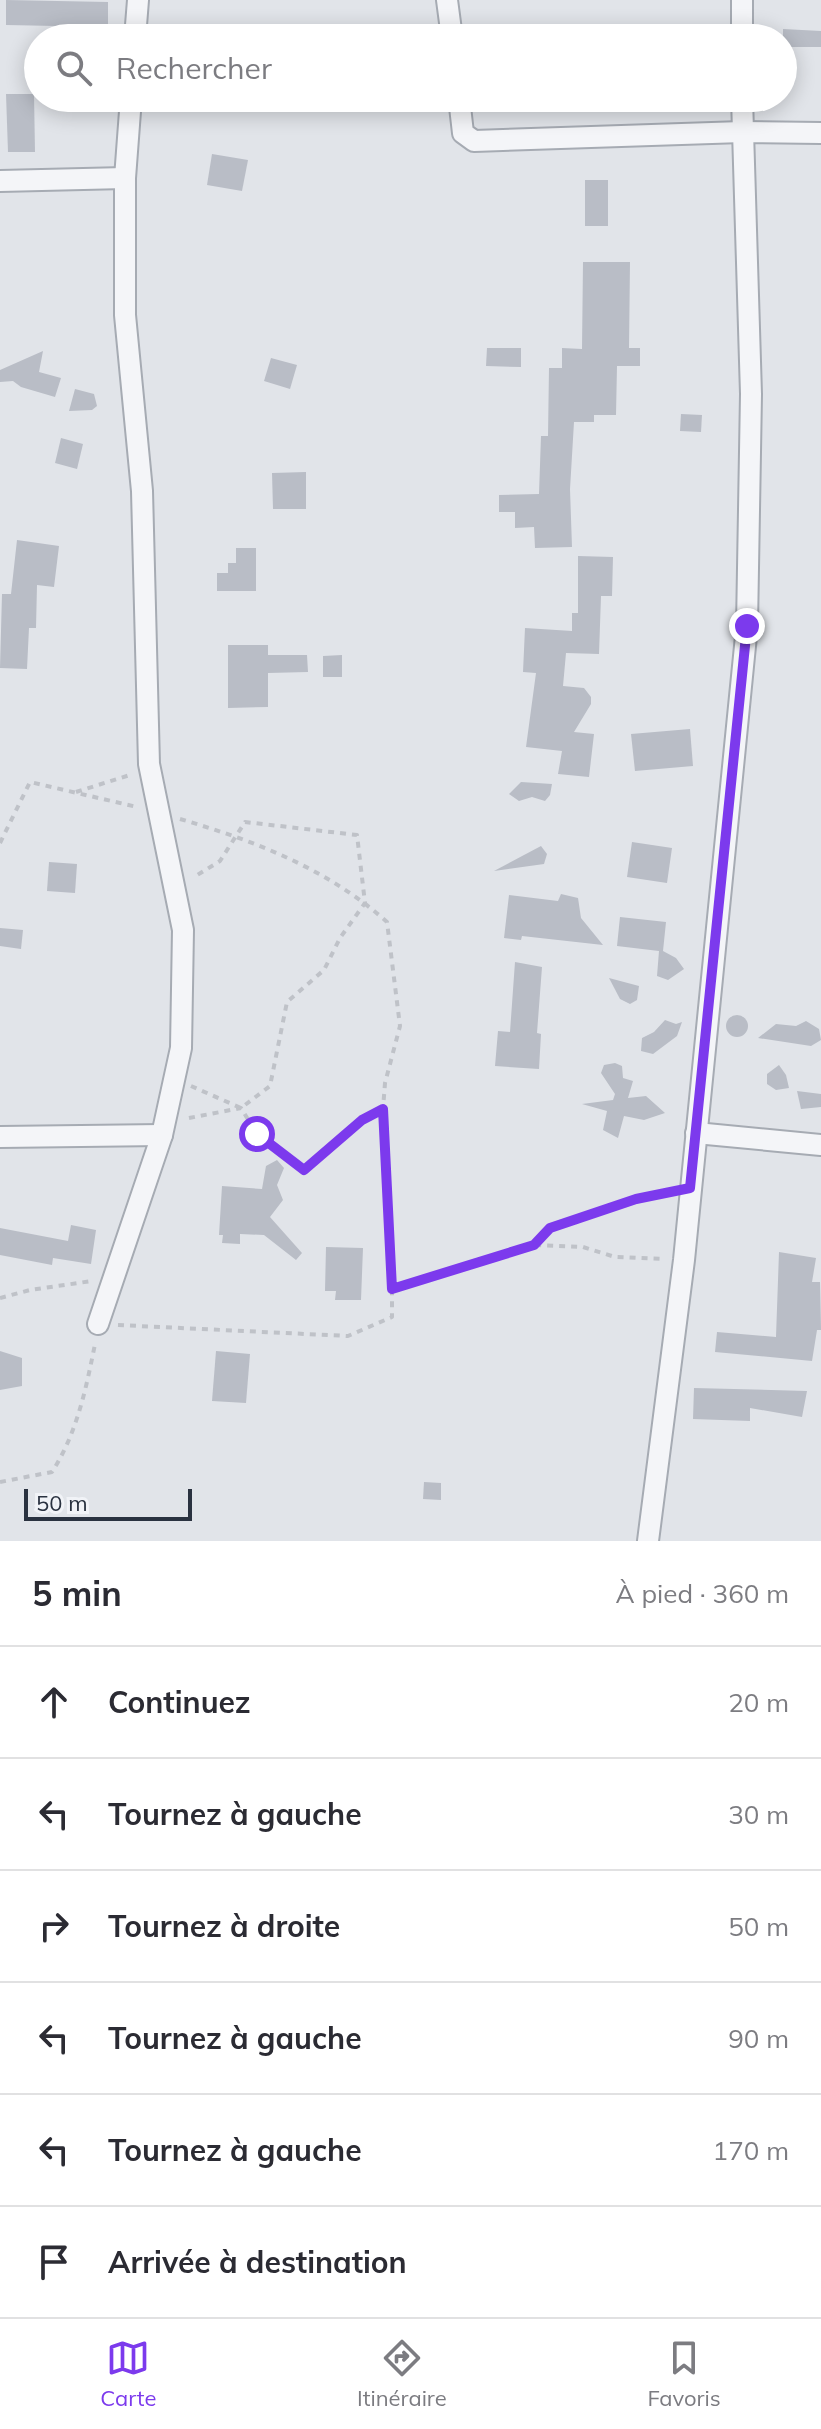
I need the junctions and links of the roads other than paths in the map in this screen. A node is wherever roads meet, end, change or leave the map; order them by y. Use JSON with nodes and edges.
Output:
{"nodes":[{"id":1,"x":138,"y":0,"type":"edge"},
{"id":2,"x":447,"y":0,"type":"edge"},
{"id":3,"x":742,"y":0,"type":"edge"},
{"id":4,"x":136,"y":24,"type":"edge"},
{"id":5,"x":450,"y":24,"type":"edge"},
{"id":6,"x":742,"y":24,"type":"edge"},
{"id":7,"x":130,"y":112,"type":"edge"},
{"id":8,"x":461,"y":112,"type":"edge"},
{"id":9,"x":742,"y":112,"type":"edge"},
{"id":10,"x":742,"y":132,"type":"junction"},
{"id":11,"x":821,"y":133,"type":"edge"},
{"id":12,"x":125,"y":178,"type":"junction"},
{"id":13,"x":0,"y":181,"type":"edge"},
{"id":14,"x":164,"y":1129,"type":"junction"},
{"id":15,"x":696,"y":1133,"type":"junction"},
{"id":16,"x":0,"y":1137,"type":"edge"},
{"id":17,"x":821,"y":1145,"type":"edge"},
{"id":18,"x":98,"y":1324,"type":"road end"},
{"id":19,"x":648,"y":1541,"type":"edge"}],
"edges":[{"from":1,"to":4,"type":"street"},
{"from":2,"to":5,"type":"street"},
{"from":3,"to":6,"type":"street"},
{"from":7,"to":12,"type":"street"},
{"from":8,"to":10,"type":"street"},
{"from":9,"to":10,"type":"street"},
{"from":10,"to":11,"type":"street"},
{"from":10,"to":15,"type":"street"},
{"from":12,"to":13,"type":"street"},
{"from":12,"to":14,"type":"street"},
{"from":14,"to":16,"type":"street"},
{"from":14,"to":18,"type":"street"},
{"from":15,"to":17,"type":"street"},
{"from":15,"to":19,"type":"street"}]}
